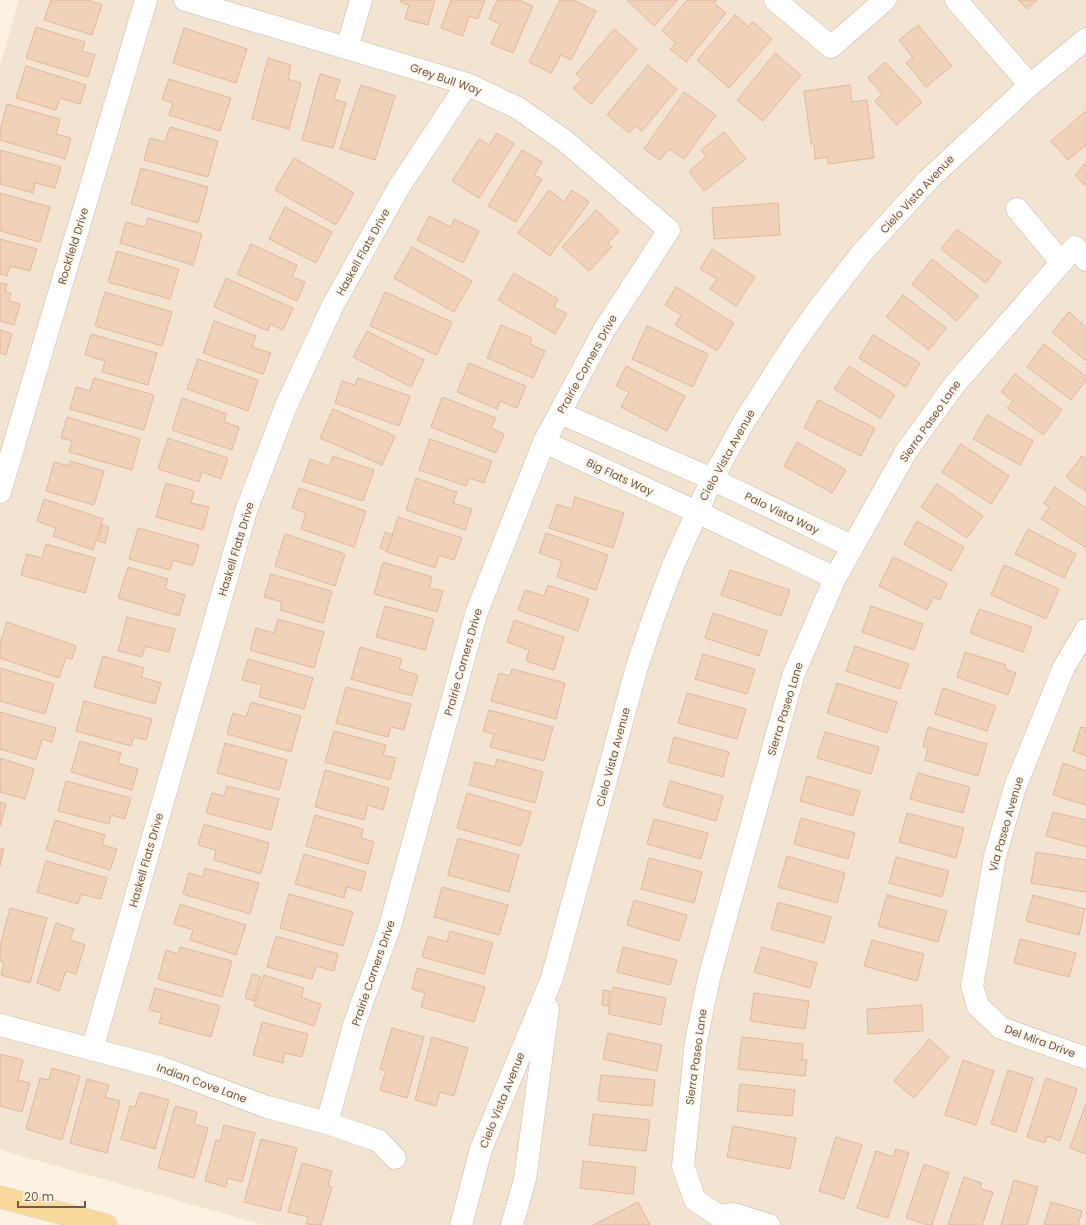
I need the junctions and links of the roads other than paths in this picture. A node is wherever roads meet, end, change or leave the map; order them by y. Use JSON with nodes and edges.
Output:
{"nodes":[{"id":1,"x":146,"y":0,"type":"edge"},
{"id":2,"x":185,"y":0,"type":"edge"},
{"id":3,"x":361,"y":0,"type":"edge"},
{"id":4,"x":775,"y":0,"type":"edge"},
{"id":5,"x":885,"y":0,"type":"edge"},
{"id":6,"x":956,"y":0,"type":"edge"},
{"id":7,"x":1086,"y":39,"type":"edge"},
{"id":8,"x":347,"y":48,"type":"junction"},
{"id":9,"x":467,"y":84,"type":"junction"},
{"id":10,"x":1030,"y":85,"type":"junction"},
{"id":11,"x":1017,"y":209,"type":"dead end"},
{"id":12,"x":669,"y":230,"type":"joint"},
{"id":13,"x":1086,"y":260,"type":"edge"},
{"id":14,"x":1061,"y":262,"type":"junction"},
{"id":15,"x":560,"y":413,"type":"junction"},
{"id":16,"x":544,"y":442,"type":"junction"},
{"id":17,"x":712,"y":479,"type":"junction"},
{"id":18,"x":0,"y":492,"type":"edge"},
{"id":19,"x":697,"y":512,"type":"junction"},
{"id":20,"x":853,"y":547,"type":"junction"},
{"id":21,"x":835,"y":578,"type":"junction"},
{"id":22,"x":1086,"y":630,"type":"edge"},
{"id":23,"x":552,"y":978,"type":"junction"},
{"id":24,"x":978,"y":1006,"type":"joint"},
{"id":25,"x":0,"y":1025,"type":"edge"},
{"id":26,"x":92,"y":1050,"type":"junction"},
{"id":27,"x":1086,"y":1058,"type":"edge"},
{"id":28,"x":327,"y":1123,"type":"junction"},
{"id":29,"x":395,"y":1158,"type":"dead end"},
{"id":30,"x":0,"y":1197,"type":"edge"},
{"id":31,"x":106,"y":1225,"type":"edge"},
{"id":32,"x":461,"y":1225,"type":"edge"},
{"id":33,"x":512,"y":1225,"type":"edge"},
{"id":34,"x":769,"y":1225,"type":"edge"}],
"edges":[{"from":1,"to":18,"type":"street","name":"Rockfield Drive"},
{"from":2,"to":8,"type":"street","name":"Grey Bull Way"},
{"from":3,"to":8,"type":"street"},
{"from":4,"to":5,"type":"street"},
{"from":6,"to":10,"type":"street"},
{"from":7,"to":10,"type":"street","name":"Cielo Vista Avenue"},
{"from":8,"to":9,"type":"street","name":"Grey Bull Way"},
{"from":9,"to":12,"type":"street","name":"Grey Bull Way"},
{"from":9,"to":26,"type":"street","name":"Haskell Flats Drive"},
{"from":10,"to":17,"type":"street","name":"Cielo Vista Avenue"},
{"from":11,"to":14,"type":"street"},
{"from":12,"to":15,"type":"street","name":"Prairie Corners Drive"},
{"from":13,"to":14,"type":"street","name":"Sierra Paseo Lane"},
{"from":14,"to":20,"type":"street","name":"Sierra Paseo Lane"},
{"from":15,"to":16,"type":"street","name":"Prairie Corners Drive"},
{"from":15,"to":17,"type":"street"},
{"from":16,"to":19,"type":"street","name":"Big Flats Way"},
{"from":16,"to":28,"type":"street","name":"Prairie Corners Drive"},
{"from":17,"to":19,"type":"street","name":"Cielo Vista Avenue"},
{"from":17,"to":20,"type":"street","name":"Palo Vista Way"},
{"from":19,"to":21,"type":"street"},
{"from":19,"to":23,"type":"street","name":"Cielo Vista Avenue"},
{"from":20,"to":21,"type":"street","name":"Sierra Paseo Lane"},
{"from":21,"to":34,"type":"street","name":"Sierra Paseo Lane"},
{"from":22,"to":24,"type":"street","name":"Via Paseo Avenue"},
{"from":23,"to":32,"type":"street","name":"Cielo Vista Avenue"},
{"from":23,"to":33,"type":"street","name":"Cielo Vista Avenue"},
{"from":24,"to":27,"type":"street","name":"Del Mira Drive"},
{"from":25,"to":26,"type":"street","name":"Indian Cove Lane"},
{"from":26,"to":28,"type":"street","name":"Indian Cove Lane"},
{"from":28,"to":29,"type":"street","name":"Indian Cove Lane"},
{"from":30,"to":31,"type":"main road"}]}
